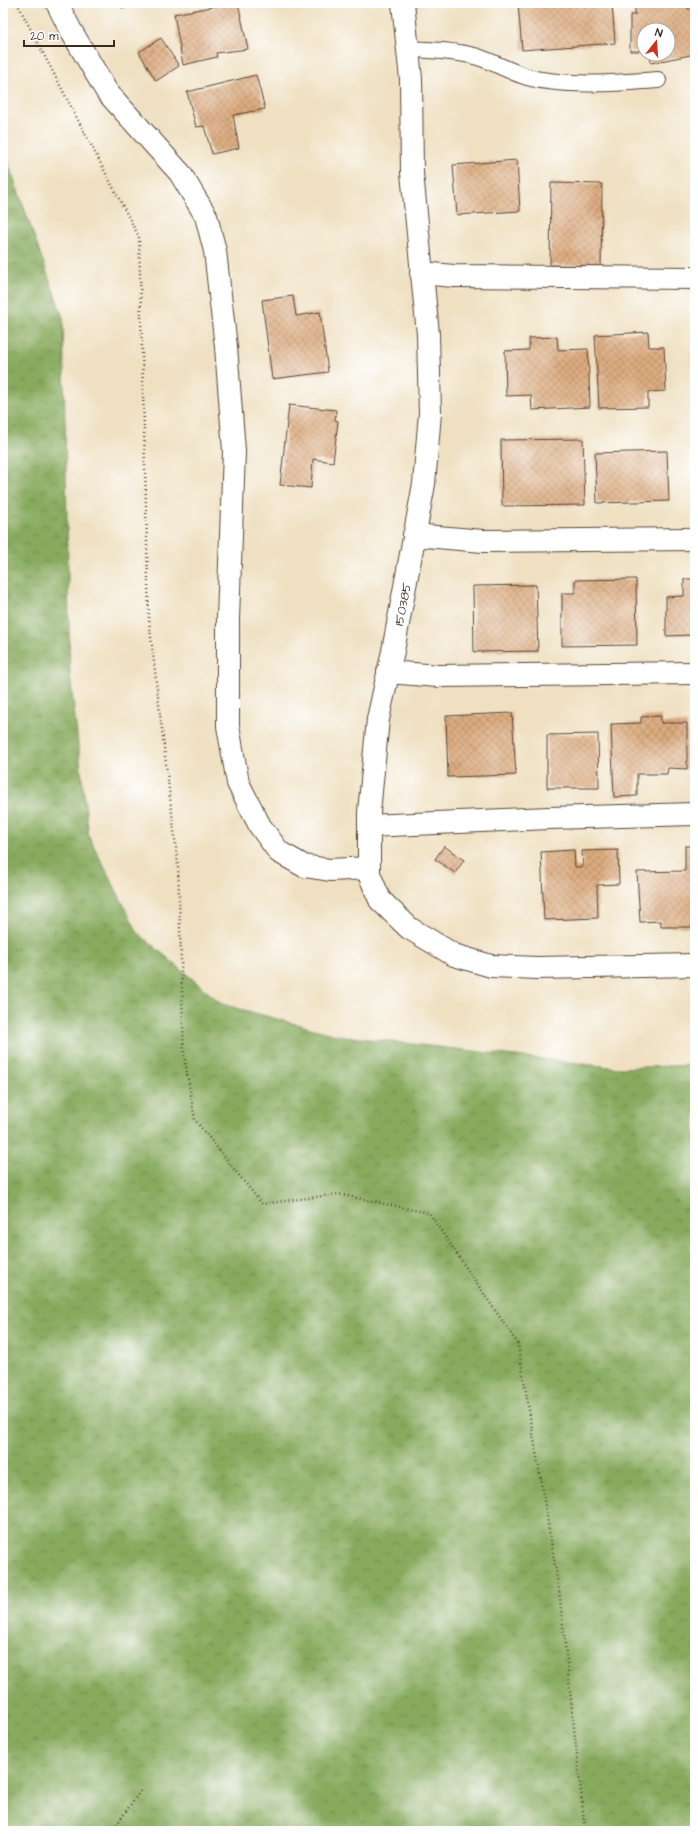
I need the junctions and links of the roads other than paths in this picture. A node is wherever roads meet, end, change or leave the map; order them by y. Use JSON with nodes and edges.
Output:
{"nodes":[{"id":1,"x":57,"y":3,"type":"edge"},
{"id":2,"x":404,"y":3,"type":"edge"},
{"id":3,"x":408,"y":49,"type":"junction"},
{"id":4,"x":658,"y":80,"type":"dead end"},
{"id":5,"x":421,"y":272,"type":"junction"},
{"id":6,"x":695,"y":278,"type":"edge"},
{"id":7,"x":414,"y":535,"type":"junction"},
{"id":8,"x":695,"y":539,"type":"edge"},
{"id":9,"x":388,"y":672,"type":"junction"},
{"id":10,"x":695,"y":673,"type":"edge"},
{"id":11,"x":695,"y":814,"type":"edge"},
{"id":12,"x":369,"y":826,"type":"junction"},
{"id":13,"x":369,"y":868,"type":"junction"},
{"id":14,"x":695,"y":965,"type":"edge"}],
"edges":[{"from":1,"to":13,"type":"street"},
{"from":2,"to":3,"type":"street","name":"150385"},
{"from":3,"to":4,"type":"lane"},
{"from":3,"to":5,"type":"street","name":"150385"},
{"from":5,"to":6,"type":"street"},
{"from":5,"to":7,"type":"street","name":"150385"},
{"from":7,"to":8,"type":"street"},
{"from":7,"to":9,"type":"street","name":"150385"},
{"from":9,"to":10,"type":"street"},
{"from":9,"to":12,"type":"street","name":"150385"},
{"from":11,"to":12,"type":"street"},
{"from":12,"to":13,"type":"street","name":"150385"},
{"from":13,"to":14,"type":"street","name":"150385"}]}
